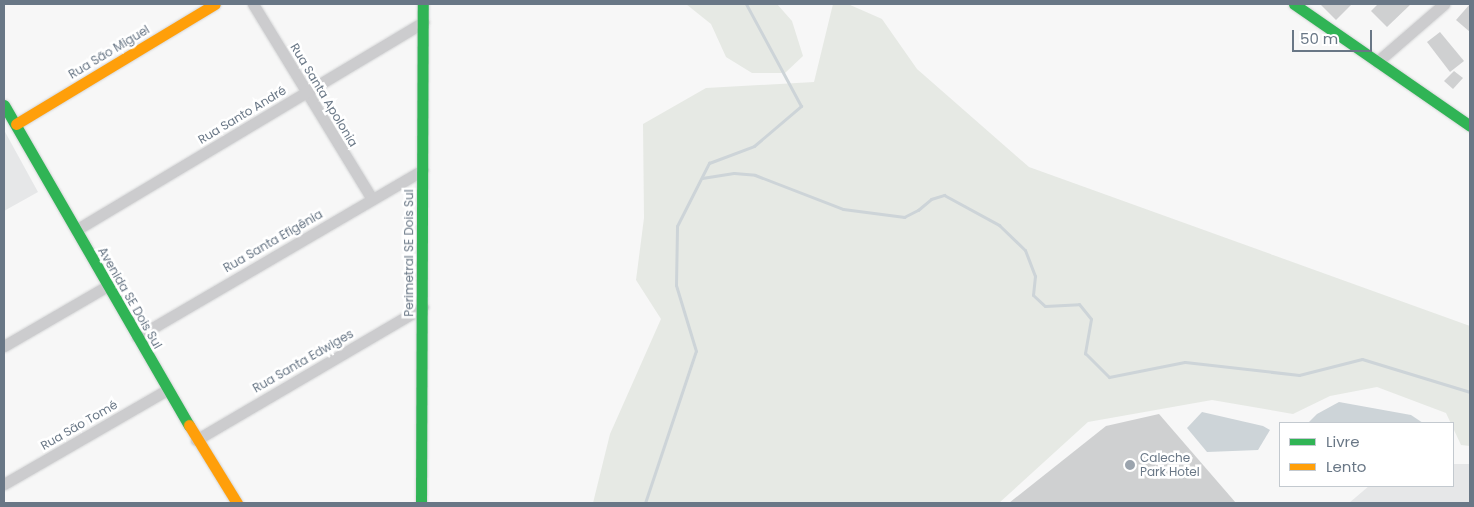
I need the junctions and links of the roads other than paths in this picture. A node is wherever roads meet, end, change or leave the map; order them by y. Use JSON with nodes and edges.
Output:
{"nodes":[{"id":1,"x":216,"y":4,"type":"edge"},
{"id":2,"x":253,"y":4,"type":"edge"},
{"id":3,"x":423,"y":4,"type":"edge"},
{"id":4,"x":1294,"y":4,"type":"edge"},
{"id":5,"x":1444,"y":4,"type":"edge"},
{"id":6,"x":423,"y":22,"type":"junction"},
{"id":7,"x":1377,"y":62,"type":"junction"},
{"id":8,"x":306,"y":93,"type":"junction"},
{"id":9,"x":4,"y":105,"type":"edge"},
{"id":10,"x":16,"y":124,"type":"junction"},
{"id":11,"x":1470,"y":126,"type":"edge"},
{"id":12,"x":423,"y":170,"type":"junction"},
{"id":13,"x":372,"y":199,"type":"junction"},
{"id":14,"x":76,"y":230,"type":"junction"},
{"id":15,"x":106,"y":286,"type":"junction"},
{"id":16,"x":423,"y":306,"type":"junction"},
{"id":17,"x":137,"y":337,"type":"junction"},
{"id":18,"x":4,"y":346,"type":"edge"},
{"id":19,"x":167,"y":390,"type":"junction"},
{"id":20,"x":196,"y":440,"type":"junction"},
{"id":21,"x":4,"y":484,"type":"edge"},
{"id":22,"x":237,"y":503,"type":"edge"},
{"id":23,"x":421,"y":503,"type":"edge"}],
"edges":[{"from":1,"to":10,"type":"street","name":"Rua São Miguel"},
{"from":2,"to":8,"type":"street","name":"Rua Santa Apolonia"},
{"from":3,"to":6,"type":"street","name":"Perimetral SE Dois Sul"},
{"from":4,"to":7,"type":"street"},
{"from":5,"to":7,"type":"street"},
{"from":6,"to":8,"type":"street","name":"Rua Santo André"},
{"from":6,"to":12,"type":"street","name":"Perimetral SE Dois Sul"},
{"from":7,"to":11,"type":"street"},
{"from":8,"to":13,"type":"street","name":"Rua Santa Apolonia"},
{"from":8,"to":14,"type":"street","name":"Rua Santo André"},
{"from":9,"to":10,"type":"street","name":"Avenida SE Dois Sul"},
{"from":10,"to":14,"type":"street","name":"Avenida SE Dois Sul"},
{"from":12,"to":13,"type":"street","name":"Rua Santa Efigênia"},
{"from":12,"to":16,"type":"street","name":"Perimetral SE Dois Sul"},
{"from":13,"to":17,"type":"street","name":"Rua Santa Efigênia"},
{"from":14,"to":15,"type":"street","name":"Avenida SE Dois Sul"},
{"from":15,"to":17,"type":"street","name":"Avenida SE Dois Sul"},
{"from":15,"to":18,"type":"street"},
{"from":16,"to":20,"type":"street","name":"Rua Santa Edwiges"},
{"from":16,"to":23,"type":"street","name":"Perimetral SE Dois Sul"},
{"from":17,"to":19,"type":"street","name":"Avenida SE Dois Sul"},
{"from":19,"to":20,"type":"street","name":"Avenida SE Dois Sul"},
{"from":19,"to":21,"type":"street","name":"Rua São Tomé"},
{"from":20,"to":22,"type":"street","name":"Avenida SE Dois Sul"}]}
